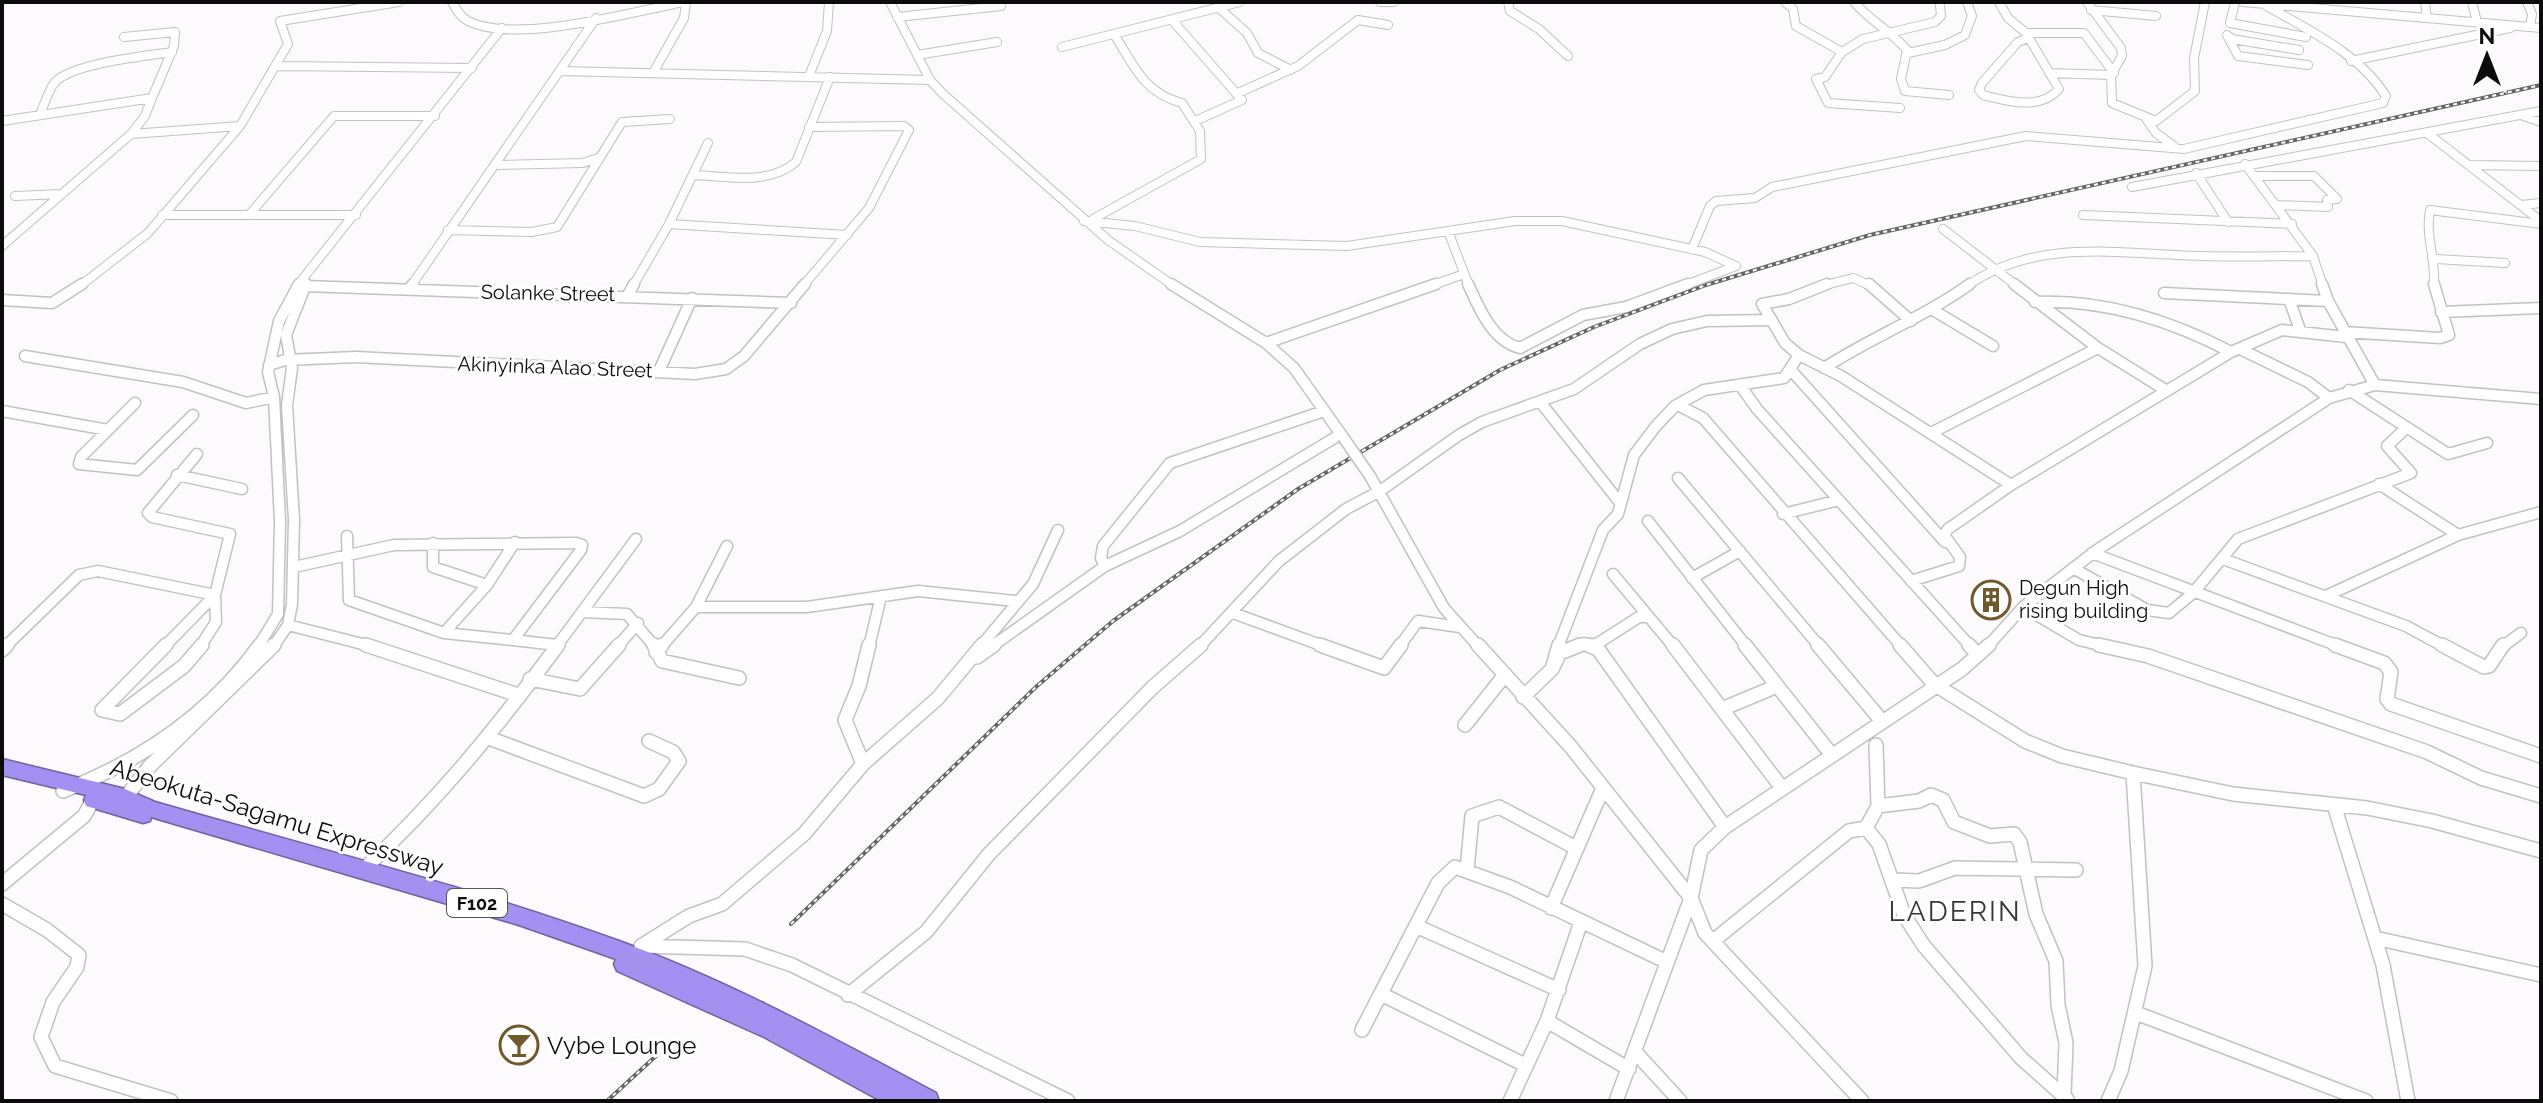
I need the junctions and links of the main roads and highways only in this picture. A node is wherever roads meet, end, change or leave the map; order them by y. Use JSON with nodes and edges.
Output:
{"nodes":[{"id":1,"x":2,"y":767,"type":"edge"},
{"id":2,"x":2,"y":776,"type":"edge"},
{"id":3,"x":70,"y":788,"type":"junction"},
{"id":4,"x":122,"y":803,"type":"junction"},
{"id":5,"x":616,"y":954,"type":"junction"},
{"id":6,"x":902,"y":1101,"type":"edge"},
{"id":7,"x":928,"y":1101,"type":"edge"}],
"edges":[{"from":1,"to":3,"type":"highway","name":"Abeokuta-Sagamu Expressway","number":"F102"},
{"from":2,"to":3,"type":"highway","name":"Abeokuta-Sagamu Expressway","number":"F102"},
{"from":3,"to":4,"type":"highway","name":"Abeokuta-Sagamu Expressway","number":"F102"},
{"from":3,"to":4,"type":"highway","name":"Abeokuta-Sagamu Expressway","number":"F102"},
{"from":4,"to":5,"type":"highway","name":"Abeokuta-Sagamu Expressway","number":"F102"},
{"from":4,"to":5,"type":"highway","name":"Abeokuta-Sagamu Expressway","number":"F102"},
{"from":5,"to":6,"type":"highway","name":"Abeokuta-Sagamu Expressway","number":"F102"},
{"from":5,"to":7,"type":"highway","name":"Abeokuta-Sagamu Expressway","number":"F102"}]}
